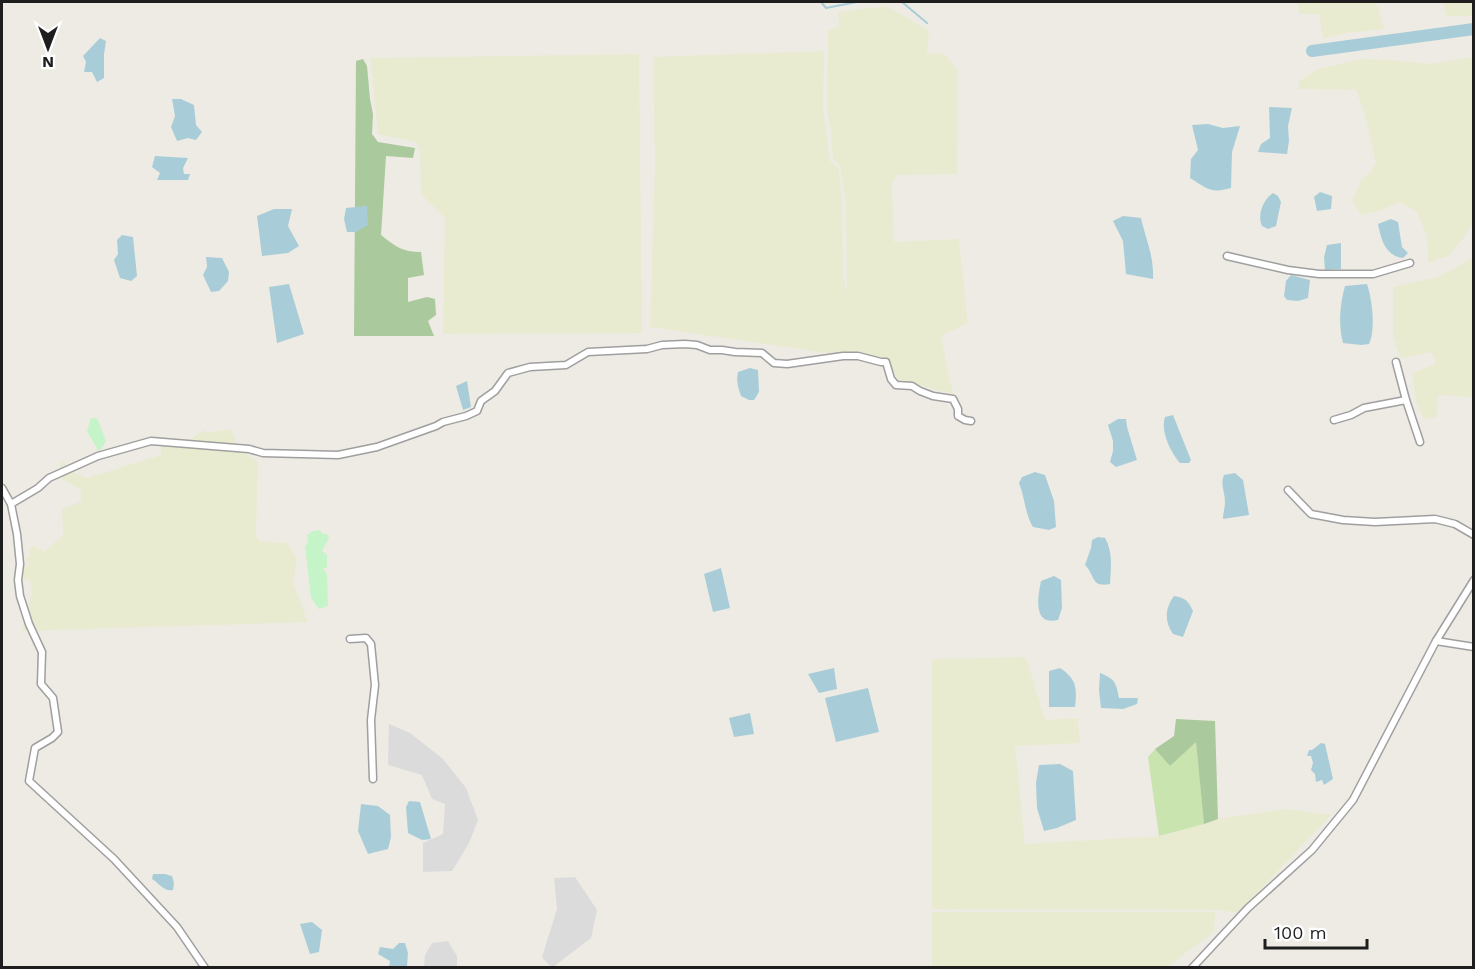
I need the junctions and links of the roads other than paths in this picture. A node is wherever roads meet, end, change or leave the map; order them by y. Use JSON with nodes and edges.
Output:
{"nodes":[{"id":1,"x":1227,"y":255,"type":"dead end"},
{"id":2,"x":1410,"y":263,"type":"dead end"},
{"id":3,"x":1396,"y":362,"type":"dead end"},
{"id":4,"x":1406,"y":400,"type":"junction"},
{"id":5,"x":1334,"y":420,"type":"dead end"},
{"id":6,"x":972,"y":421,"type":"dead end"},
{"id":7,"x":1420,"y":442,"type":"dead end"},
{"id":8,"x":2,"y":488,"type":"edge"},
{"id":9,"x":1288,"y":490,"type":"dead end"},
{"id":10,"x":10,"y":504,"type":"junction"},
{"id":11,"x":1473,"y":536,"type":"edge"},
{"id":12,"x":1473,"y":580,"type":"edge"},
{"id":13,"x":350,"y":639,"type":"dead end"},
{"id":14,"x":1436,"y":641,"type":"junction"},
{"id":15,"x":1473,"y":647,"type":"edge"},
{"id":16,"x":373,"y":779,"type":"dead end"},
{"id":17,"x":205,"y":968,"type":"edge"},
{"id":18,"x":1192,"y":968,"type":"edge"}],
"edges":[{"from":1,"to":2,"type":"street"},
{"from":3,"to":4,"type":"street"},
{"from":4,"to":5,"type":"street"},
{"from":4,"to":7,"type":"street"},
{"from":6,"to":10,"type":"street"},
{"from":8,"to":10,"type":"street"},
{"from":9,"to":11,"type":"street"},
{"from":10,"to":17,"type":"street"},
{"from":12,"to":14,"type":"street"},
{"from":13,"to":16,"type":"street"},
{"from":14,"to":15,"type":"street"},
{"from":14,"to":18,"type":"street"}]}
